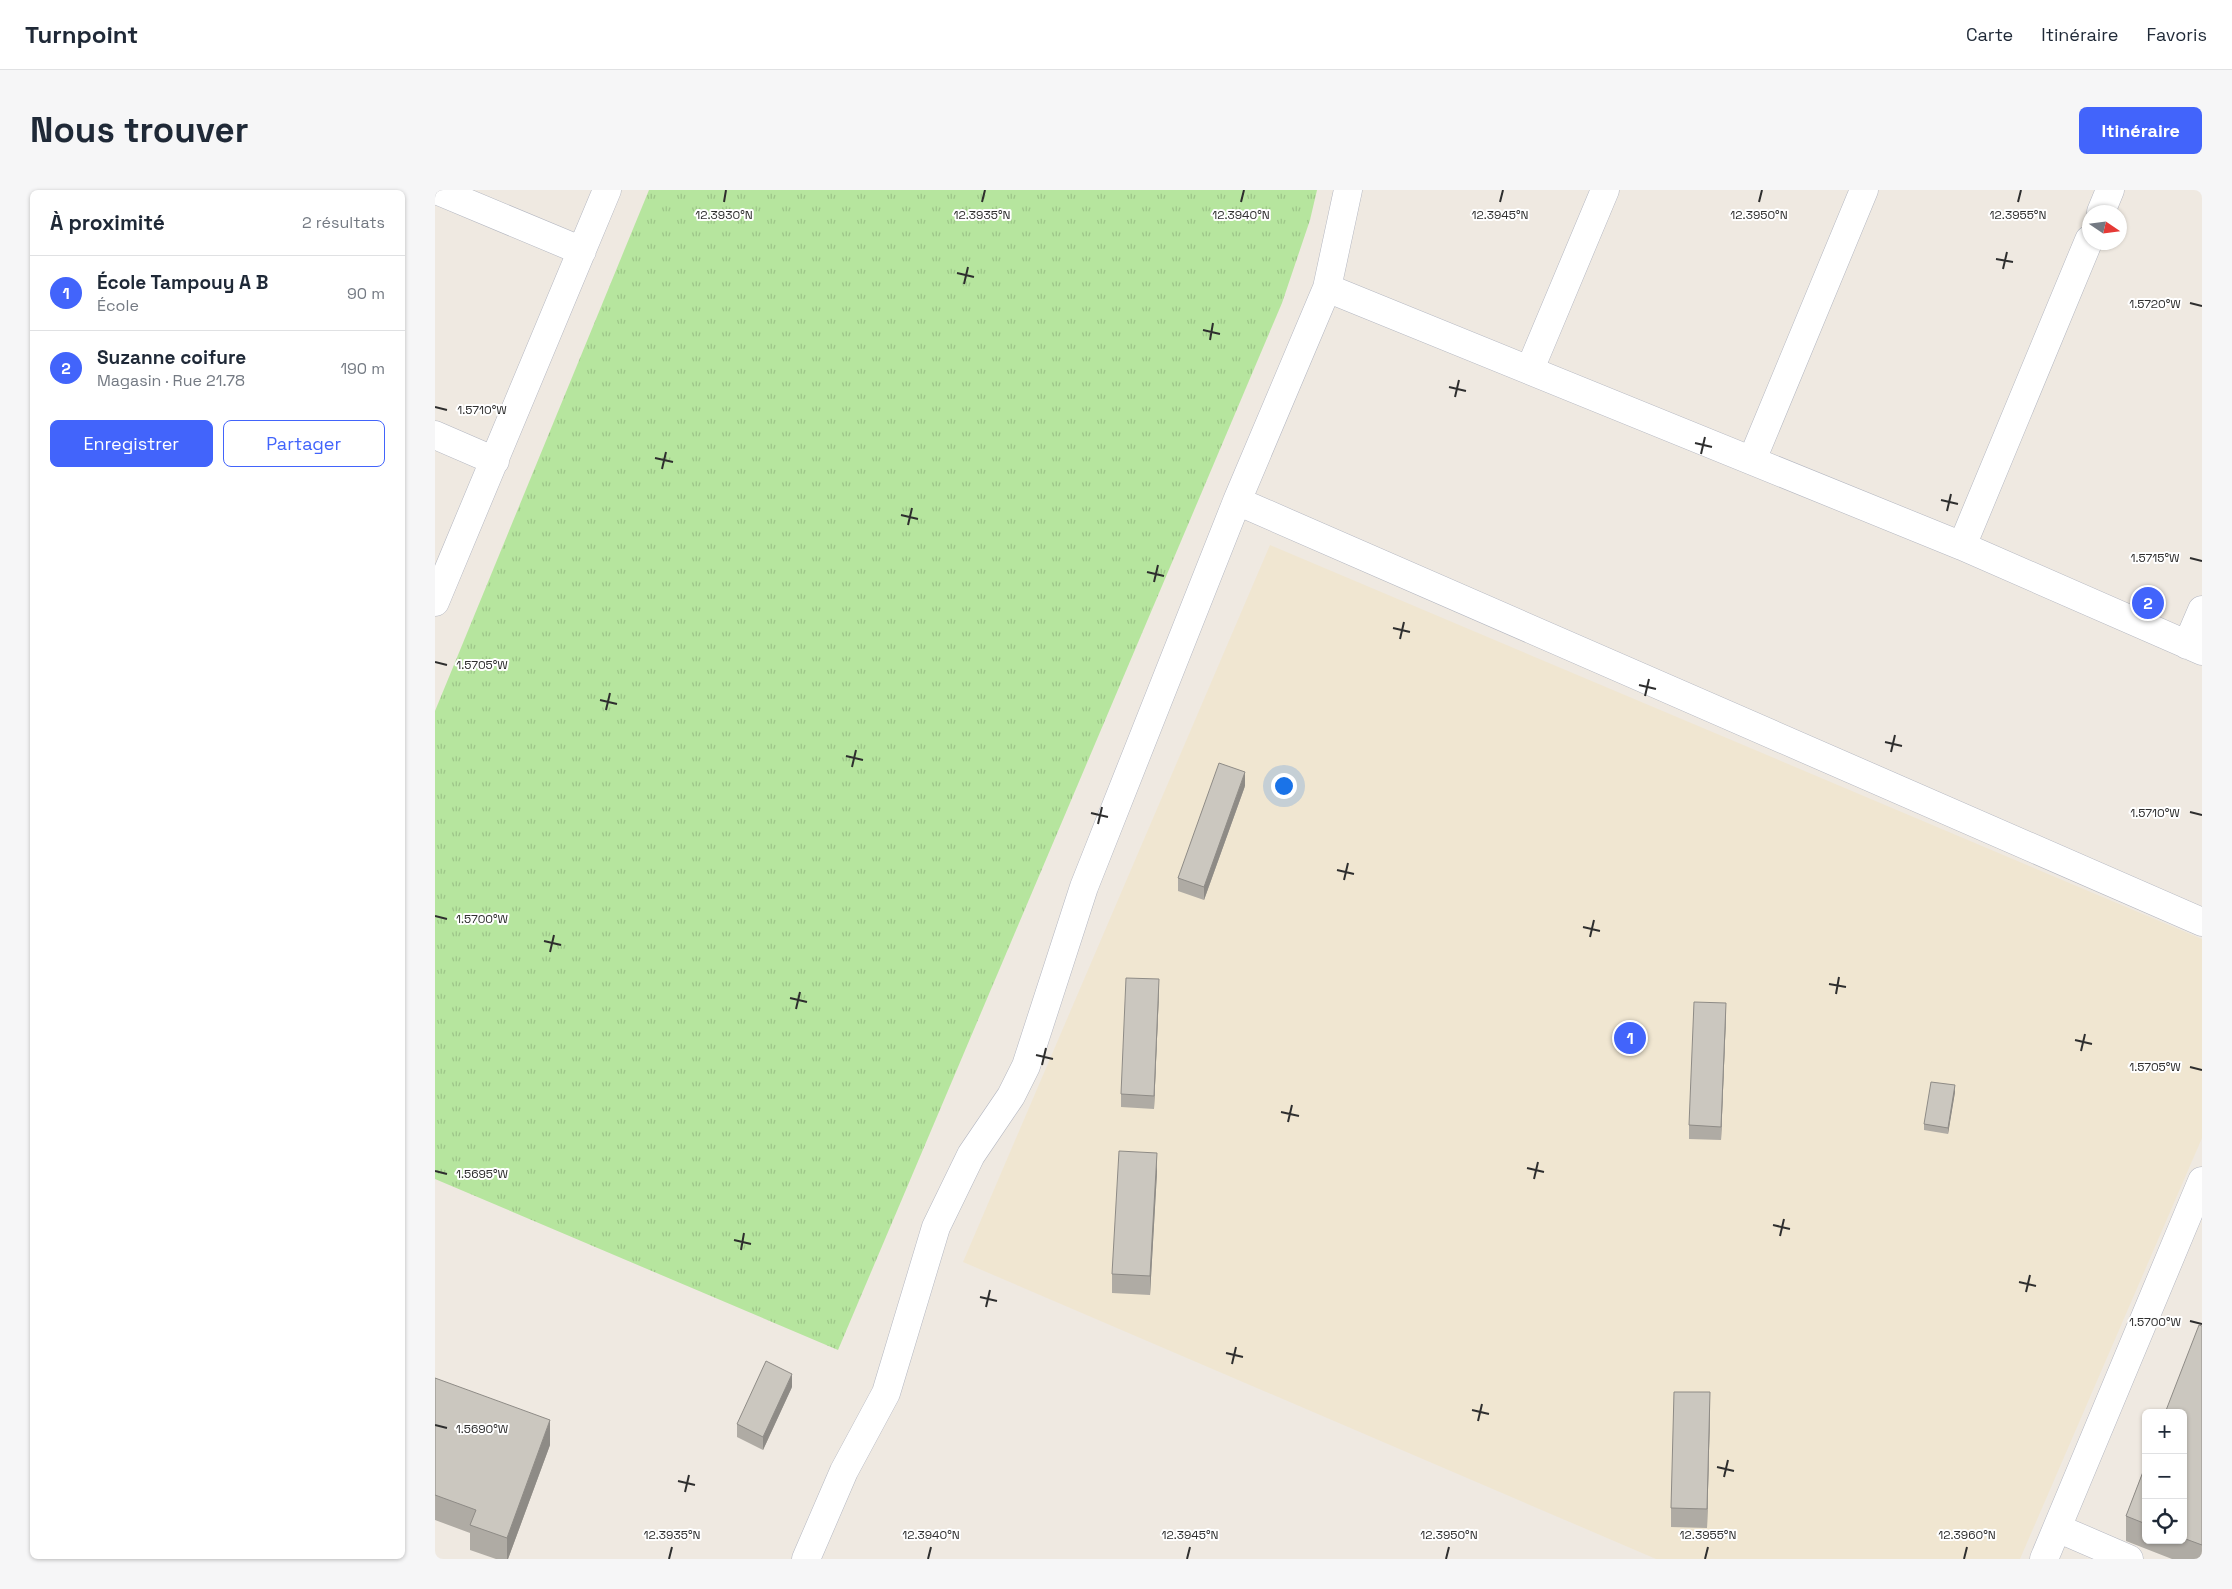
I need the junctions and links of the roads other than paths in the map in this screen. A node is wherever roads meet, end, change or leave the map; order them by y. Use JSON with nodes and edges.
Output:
{"nodes":[{"id":1,"x":436,"y":190,"type":"edge"},
{"id":2,"x":607,"y":190,"type":"edge"},
{"id":3,"x":1348,"y":190,"type":"edge"},
{"id":4,"x":1605,"y":190,"type":"edge"},
{"id":5,"x":1864,"y":190,"type":"edge"},
{"id":6,"x":2110,"y":190,"type":"edge"},
{"id":7,"x":2104,"y":205,"type":"edge"},
{"id":8,"x":2085,"y":250,"type":"edge"},
{"id":9,"x":582,"y":251,"type":"junction"},
{"id":10,"x":1327,"y":288,"type":"junction"},
{"id":11,"x":1530,"y":369,"type":"junction"},
{"id":12,"x":435,"y":435,"type":"edge"},
{"id":13,"x":1752,"y":460,"type":"junction"},
{"id":14,"x":495,"y":461,"type":"junction"},
{"id":15,"x":1237,"y":501,"type":"junction"},
{"id":16,"x":1962,"y":546,"type":"junction"},
{"id":17,"x":435,"y":602,"type":"edge"},
{"id":18,"x":2202,"y":610,"type":"edge"},
{"id":19,"x":2195,"y":648,"type":"edge"},
{"id":20,"x":2202,"y":922,"type":"edge"},
{"id":21,"x":2201,"y":1185,"type":"edge"},
{"id":22,"x":2057,"y":1528,"type":"junction"},
{"id":23,"x":806,"y":1559,"type":"edge"},
{"id":24,"x":2044,"y":1559,"type":"edge"},
{"id":25,"x":2129,"y":1559,"type":"edge"}],
"edges":[{"from":1,"to":9,"type":"street"},
{"from":2,"to":9,"type":"street"},
{"from":3,"to":10,"type":"street"},
{"from":4,"to":11,"type":"street"},
{"from":5,"to":13,"type":"street"},
{"from":6,"to":7,"type":"street"},
{"from":8,"to":16,"type":"street"},
{"from":9,"to":14,"type":"street"},
{"from":10,"to":11,"type":"street"},
{"from":10,"to":15,"type":"street"},
{"from":11,"to":13,"type":"street"},
{"from":12,"to":14,"type":"street"},
{"from":13,"to":16,"type":"street"},
{"from":14,"to":17,"type":"street"},
{"from":15,"to":20,"type":"street"},
{"from":15,"to":23,"type":"street"},
{"from":16,"to":19,"type":"street"},
{"from":18,"to":19,"type":"street"},
{"from":21,"to":22,"type":"street"},
{"from":22,"to":24,"type":"street"},
{"from":22,"to":25,"type":"street"}]}
